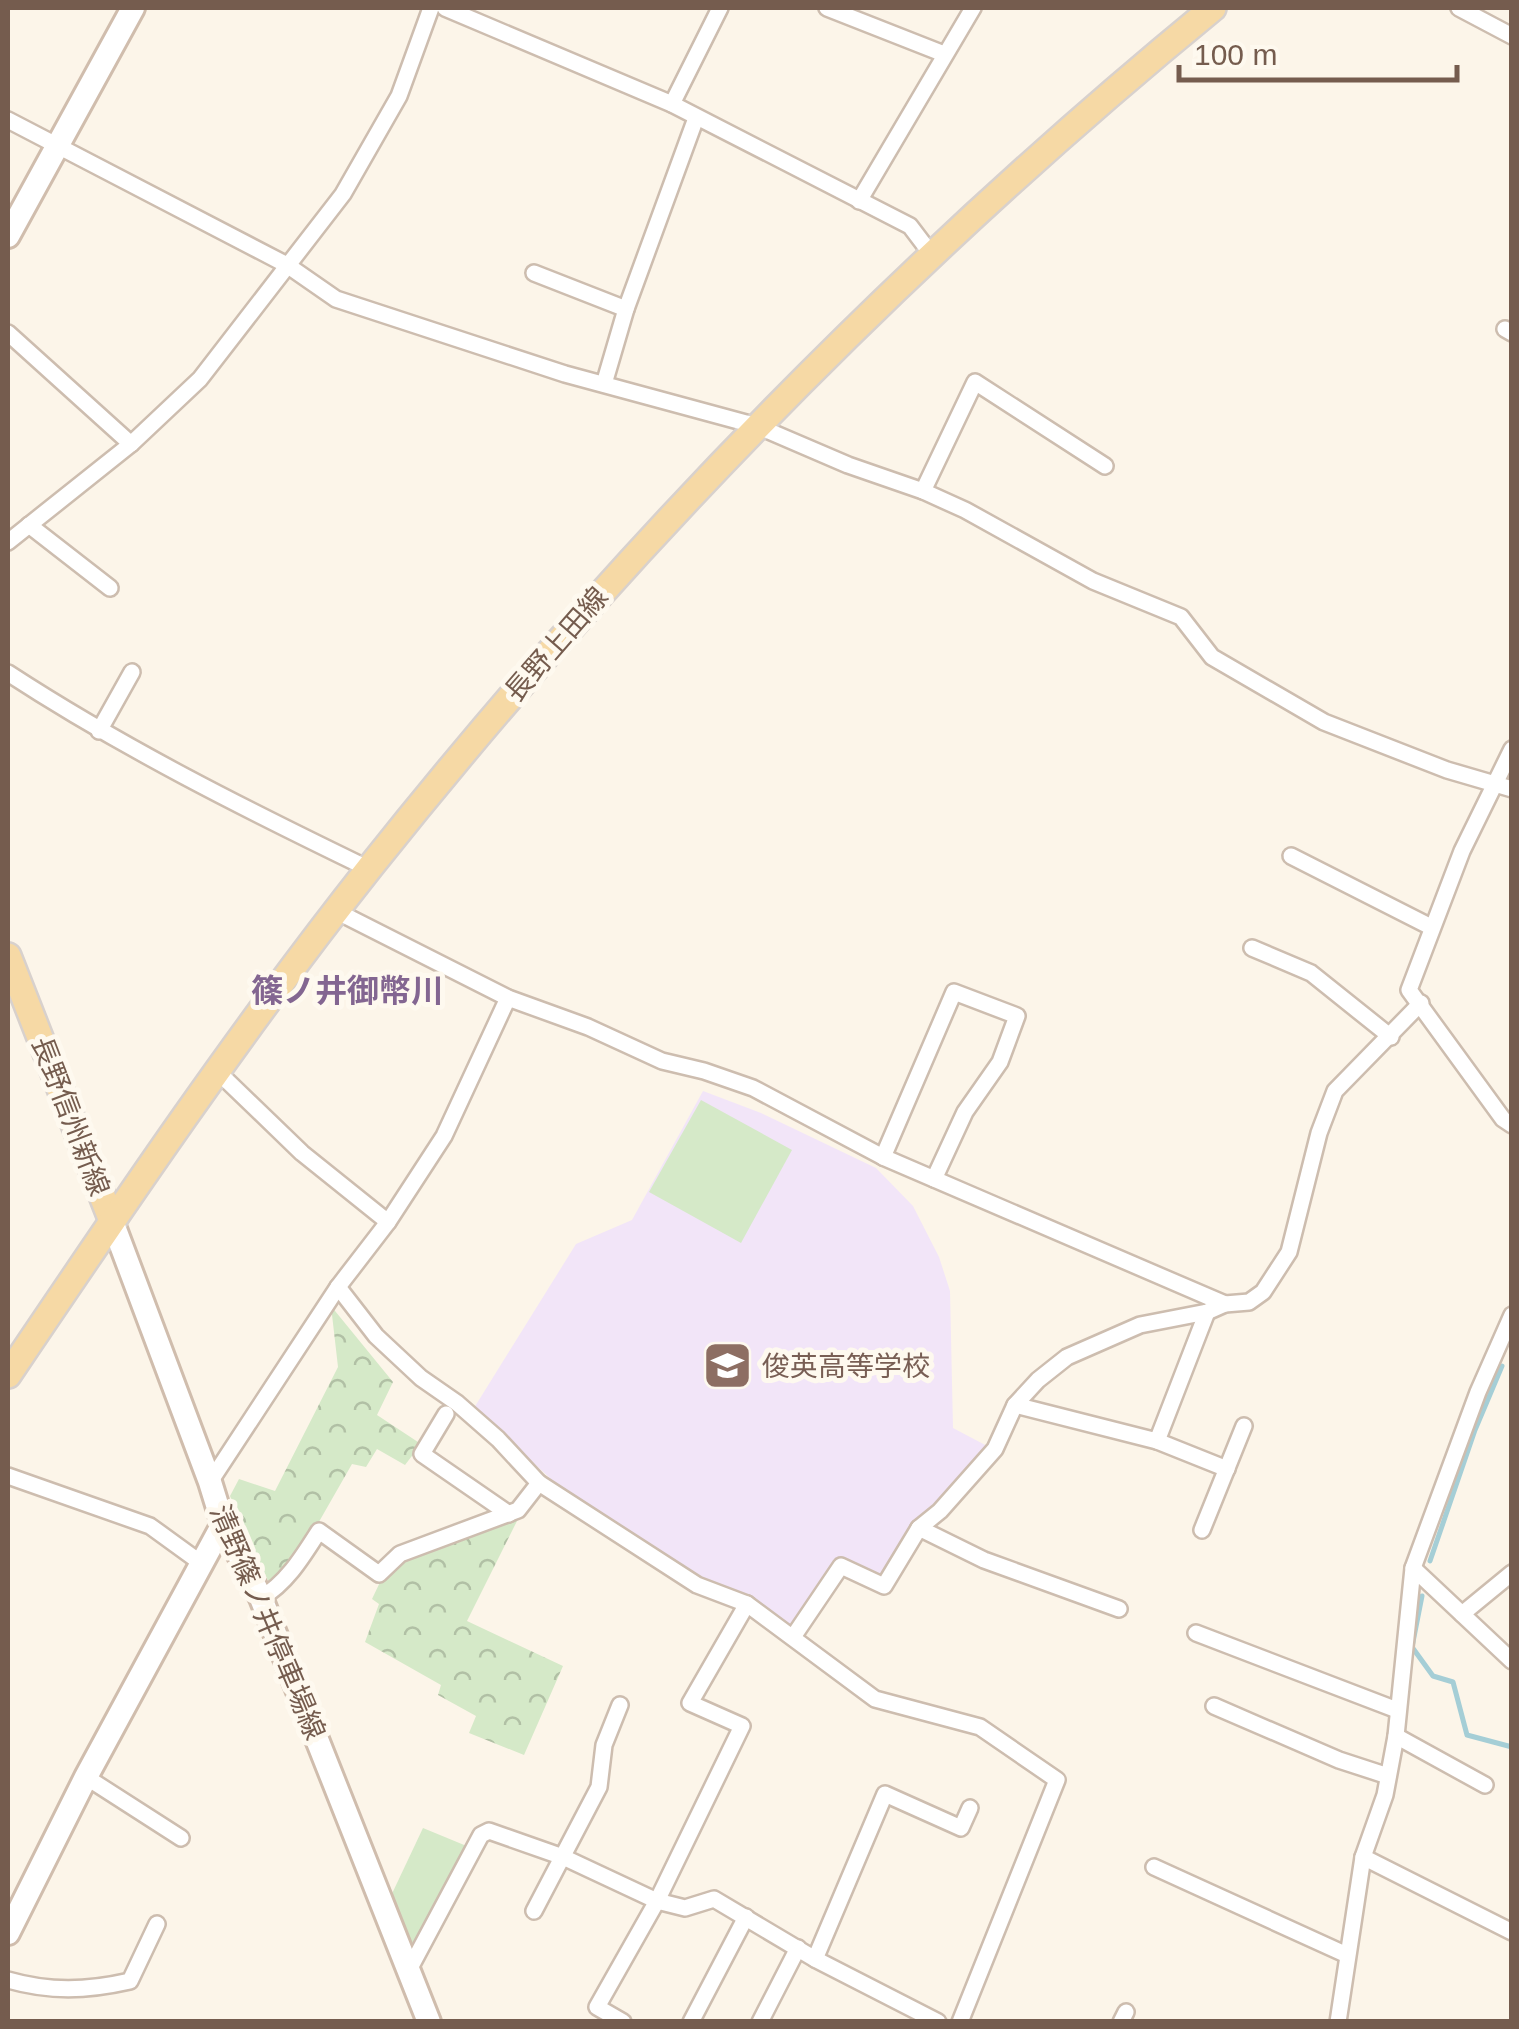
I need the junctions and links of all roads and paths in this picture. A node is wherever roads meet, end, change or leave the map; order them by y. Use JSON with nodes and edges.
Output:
{"nodes":[{"id":1,"x":133,"y":8,"type":"edge"},
{"id":2,"x":431,"y":8,"type":"edge"},
{"id":3,"x":445,"y":8,"type":"edge"},
{"id":4,"x":720,"y":8,"type":"edge"},
{"id":5,"x":832,"y":8,"type":"edge"},
{"id":6,"x":973,"y":8,"type":"edge"},
{"id":7,"x":1212,"y":8,"type":"edge"},
{"id":8,"x":1459,"y":8,"type":"edge"},
{"id":9,"x":1512,"y":36,"type":"edge"},
{"id":10,"x":944,"y":54,"type":"junction"},
{"id":11,"x":672,"y":104,"type":"junction"},
{"id":12,"x":696,"y":118,"type":"junction"},
{"id":13,"x":8,"y":120,"type":"edge"},
{"id":14,"x":58,"y":145,"type":"junction"},
{"id":15,"x":859,"y":201,"type":"junction"},
{"id":16,"x":8,"y":236,"type":"edge"},
{"id":17,"x":932,"y":255,"type":"junction"},
{"id":18,"x":287,"y":265,"type":"junction"},
{"id":19,"x":534,"y":273,"type":"dead end"},
{"id":20,"x":626,"y":309,"type":"junction"},
{"id":21,"x":8,"y":333,"type":"edge"},
{"id":22,"x":604,"y":384,"type":"junction"},
{"id":23,"x":757,"y":426,"type":"junction"},
{"id":24,"x":131,"y":444,"type":"junction"},
{"id":25,"x":1104,"y":466,"type":"dead end"},
{"id":26,"x":924,"y":491,"type":"junction"},
{"id":27,"x":29,"y":525,"type":"junction"},
{"id":28,"x":8,"y":542,"type":"edge"},
{"id":29,"x":110,"y":588,"type":"dead end"},
{"id":30,"x":132,"y":672,"type":"dead end"},
{"id":31,"x":8,"y":673,"type":"edge"},
{"id":32,"x":99,"y":731,"type":"junction"},
{"id":33,"x":1512,"y":748,"type":"edge"},
{"id":34,"x":1494,"y":784,"type":"junction"},
{"id":35,"x":1512,"y":788,"type":"edge"},
{"id":36,"x":1291,"y":856,"type":"dead end"},
{"id":37,"x":369,"y":869,"type":"junction"},
{"id":38,"x":336,"y":911,"type":"junction"},
{"id":39,"x":1432,"y":928,"type":"junction"},
{"id":40,"x":1252,"y":948,"type":"dead end"},
{"id":41,"x":8,"y":956,"type":"edge"},
{"id":42,"x":508,"y":998,"type":"junction"},
{"id":43,"x":1421,"y":1003,"type":"junction"},
{"id":44,"x":1391,"y":1037,"type":"junction"},
{"id":45,"x":217,"y":1071,"type":"junction"},
{"id":46,"x":1512,"y":1124,"type":"edge"},
{"id":47,"x":883,"y":1157,"type":"junction"},
{"id":48,"x":934,"y":1179,"type":"junction"},
{"id":49,"x":112,"y":1221,"type":"junction"},
{"id":50,"x":388,"y":1222,"type":"junction"},
{"id":51,"x":338,"y":1286,"type":"junction"},
{"id":52,"x":1225,"y":1304,"type":"junction"},
{"id":53,"x":1207,"y":1312,"type":"junction"},
{"id":54,"x":1512,"y":1316,"type":"edge"},
{"id":55,"x":1504,"y":1348,"type":"edge"},
{"id":56,"x":8,"y":1375,"type":"edge"},
{"id":57,"x":1015,"y":1405,"type":"junction"},
{"id":58,"x":446,"y":1414,"type":"dead end"},
{"id":59,"x":1244,"y":1426,"type":"dead end"},
{"id":60,"x":1157,"y":1441,"type":"junction"},
{"id":61,"x":1227,"y":1469,"type":"junction"},
{"id":62,"x":8,"y":1476,"type":"edge"},
{"id":63,"x":210,"y":1482,"type":"junction"},
{"id":64,"x":540,"y":1483,"type":"junction"},
{"id":65,"x":509,"y":1514,"type":"junction"},
{"id":66,"x":223,"y":1524,"type":"junction"},
{"id":67,"x":919,"y":1528,"type":"junction"},
{"id":68,"x":1202,"y":1530,"type":"dead end"},
{"id":69,"x":201,"y":1563,"type":"junction"},
{"id":70,"x":1414,"y":1568,"type":"junction"},
{"id":71,"x":1512,"y":1572,"type":"edge"},
{"id":72,"x":261,"y":1598,"type":"junction"},
{"id":73,"x":747,"y":1604,"type":"junction"},
{"id":74,"x":1119,"y":1609,"type":"dead end"},
{"id":75,"x":1462,"y":1614,"type":"junction"},
{"id":76,"x":1196,"y":1633,"type":"dead end"},
{"id":77,"x":793,"y":1637,"type":"junction"},
{"id":78,"x":1512,"y":1661,"type":"edge"},
{"id":79,"x":620,"y":1705,"type":"dead end"},
{"id":80,"x":1214,"y":1706,"type":"dead end"},
{"id":81,"x":1397,"y":1710,"type":"junction"},
{"id":82,"x":1396,"y":1736,"type":"junction"},
{"id":83,"x":86,"y":1776,"type":"junction"},
{"id":84,"x":1388,"y":1776,"type":"junction"},
{"id":85,"x":1485,"y":1786,"type":"dead end"},
{"id":86,"x":970,"y":1808,"type":"dead end"},
{"id":87,"x":182,"y":1838,"type":"dead end"},
{"id":88,"x":563,"y":1856,"type":"junction"},
{"id":89,"x":1362,"y":1857,"type":"junction"},
{"id":90,"x":1154,"y":1867,"type":"dead end"},
{"id":91,"x":657,"y":1901,"type":"junction"},
{"id":92,"x":534,"y":1911,"type":"dead end"},
{"id":93,"x":746,"y":1917,"type":"junction"},
{"id":94,"x":157,"y":1924,"type":"dead end"},
{"id":95,"x":1512,"y":1932,"type":"edge"},
{"id":96,"x":8,"y":1933,"type":"edge"},
{"id":97,"x":798,"y":1948,"type":"junction"},
{"id":98,"x":1347,"y":1955,"type":"junction"},
{"id":99,"x":814,"y":1960,"type":"junction"},
{"id":100,"x":409,"y":1970,"type":"junction"},
{"id":101,"x":8,"y":1980,"type":"edge"},
{"id":102,"x":906,"y":2015,"type":"edge"},
{"id":103,"x":429,"y":2022,"type":"edge"},
{"id":104,"x":623,"y":2022,"type":"edge"},
{"id":105,"x":690,"y":2022,"type":"edge"},
{"id":106,"x":760,"y":2022,"type":"edge"},
{"id":107,"x":938,"y":2022,"type":"edge"},
{"id":108,"x":960,"y":2022,"type":"edge"},
{"id":109,"x":1338,"y":2022,"type":"edge"}],
"edges":[{"from":1,"to":14,"type":"main road"},
{"from":2,"to":18,"type":"street"},
{"from":3,"to":11,"type":"street"},
{"from":4,"to":11,"type":"street"},
{"from":5,"to":10,"type":"street"},
{"from":6,"to":10,"type":"street"},
{"from":7,"to":17,"type":"main road","name":"長野上田線"},
{"from":8,"to":9,"type":"street"},
{"from":10,"to":15,"type":"street"},
{"from":11,"to":12,"type":"street"},
{"from":12,"to":15,"type":"street"},
{"from":12,"to":20,"type":"street"},
{"from":13,"to":14,"type":"street"},
{"from":14,"to":16,"type":"main road"},
{"from":14,"to":18,"type":"street"},
{"from":15,"to":17,"type":"street"},
{"from":17,"to":23,"type":"main road","name":"長野上田線"},
{"from":18,"to":22,"type":"street"},
{"from":18,"to":24,"type":"street"},
{"from":19,"to":20,"type":"street"},
{"from":20,"to":22,"type":"street"},
{"from":21,"to":24,"type":"street"},
{"from":22,"to":23,"type":"street"},
{"from":23,"to":26,"type":"street"},
{"from":23,"to":37,"type":"main road","name":"長野上田線"},
{"from":24,"to":27,"type":"street"},
{"from":25,"to":26,"type":"street"},
{"from":26,"to":34,"type":"street"},
{"from":27,"to":28,"type":"street"},
{"from":27,"to":29,"type":"street"},
{"from":30,"to":32,"type":"street"},
{"from":31,"to":32,"type":"street"},
{"from":32,"to":37,"type":"street"},
{"from":33,"to":34,"type":"street"},
{"from":34,"to":35,"type":"street"},
{"from":34,"to":39,"type":"street"},
{"from":36,"to":39,"type":"street"},
{"from":37,"to":38,"type":"main road","name":"長野上田線"},
{"from":38,"to":42,"type":"street"},
{"from":38,"to":45,"type":"main road","name":"長野上田線"},
{"from":39,"to":43,"type":"street"},
{"from":40,"to":44,"type":"street"},
{"from":41,"to":49,"type":"main road","name":"長野信州新線"},
{"from":42,"to":47,"type":"street"},
{"from":42,"to":50,"type":"street"},
{"from":43,"to":44,"type":"street"},
{"from":43,"to":46,"type":"street"},
{"from":44,"to":52,"type":"street"},
{"from":45,"to":49,"type":"main road","name":"長野上田線"},
{"from":45,"to":50,"type":"street"},
{"from":47,"to":48,"type":"street"},
{"from":47,"to":48,"type":"street"},
{"from":48,"to":52,"type":"street"},
{"from":49,"to":56,"type":"main road","name":"長野上田線"},
{"from":49,"to":63,"type":"main road","name":"清野篠ノ井停車場線"},
{"from":50,"to":51,"type":"street"},
{"from":51,"to":63,"type":"street"},
{"from":51,"to":64,"type":"street"},
{"from":52,"to":53,"type":"street"},
{"from":53,"to":57,"type":"street"},
{"from":53,"to":60,"type":"street"},
{"from":54,"to":55,"type":"street"},
{"from":55,"to":70,"type":"street"},
{"from":57,"to":60,"type":"street"},
{"from":57,"to":67,"type":"street"},
{"from":58,"to":65,"type":"street"},
{"from":59,"to":61,"type":"street"},
{"from":60,"to":61,"type":"street"},
{"from":61,"to":68,"type":"street"},
{"from":62,"to":69,"type":"street"},
{"from":63,"to":66,"type":"main road","name":"清野篠ノ井停車場線"},
{"from":64,"to":65,"type":"street"},
{"from":64,"to":73,"type":"street"},
{"from":65,"to":72,"type":"street"},
{"from":66,"to":69,"type":"main road"},
{"from":66,"to":72,"type":"main road","name":"清野篠ノ井停車場線"},
{"from":67,"to":74,"type":"street"},
{"from":67,"to":77,"type":"street"},
{"from":69,"to":83,"type":"main road"},
{"from":70,"to":75,"type":"street"},
{"from":70,"to":81,"type":"street"},
{"from":71,"to":75,"type":"street"},
{"from":72,"to":100,"type":"main road","name":"清野篠ノ井停車場線"},
{"from":73,"to":77,"type":"street"},
{"from":73,"to":91,"type":"street"},
{"from":75,"to":78,"type":"street"},
{"from":76,"to":81,"type":"street"},
{"from":77,"to":108,"type":"street"},
{"from":79,"to":88,"type":"street"},
{"from":80,"to":84,"type":"street"},
{"from":81,"to":82,"type":"street"},
{"from":82,"to":84,"type":"street"},
{"from":82,"to":85,"type":"street"},
{"from":83,"to":87,"type":"street"},
{"from":83,"to":96,"type":"main road"},
{"from":84,"to":89,"type":"street"},
{"from":86,"to":99,"type":"street"},
{"from":88,"to":91,"type":"street"},
{"from":88,"to":92,"type":"street"},
{"from":88,"to":100,"type":"street"},
{"from":89,"to":95,"type":"street"},
{"from":89,"to":98,"type":"street"},
{"from":90,"to":98,"type":"street"},
{"from":91,"to":93,"type":"street"},
{"from":91,"to":104,"type":"street"},
{"from":93,"to":97,"type":"street"},
{"from":93,"to":105,"type":"street"},
{"from":94,"to":101,"type":"street"},
{"from":97,"to":99,"type":"street"},
{"from":97,"to":106,"type":"street"},
{"from":98,"to":109,"type":"street"},
{"from":99,"to":102,"type":"street"},
{"from":100,"to":103,"type":"main road","name":"清野篠ノ井停車場線"},
{"from":102,"to":107,"type":"street"}]}
